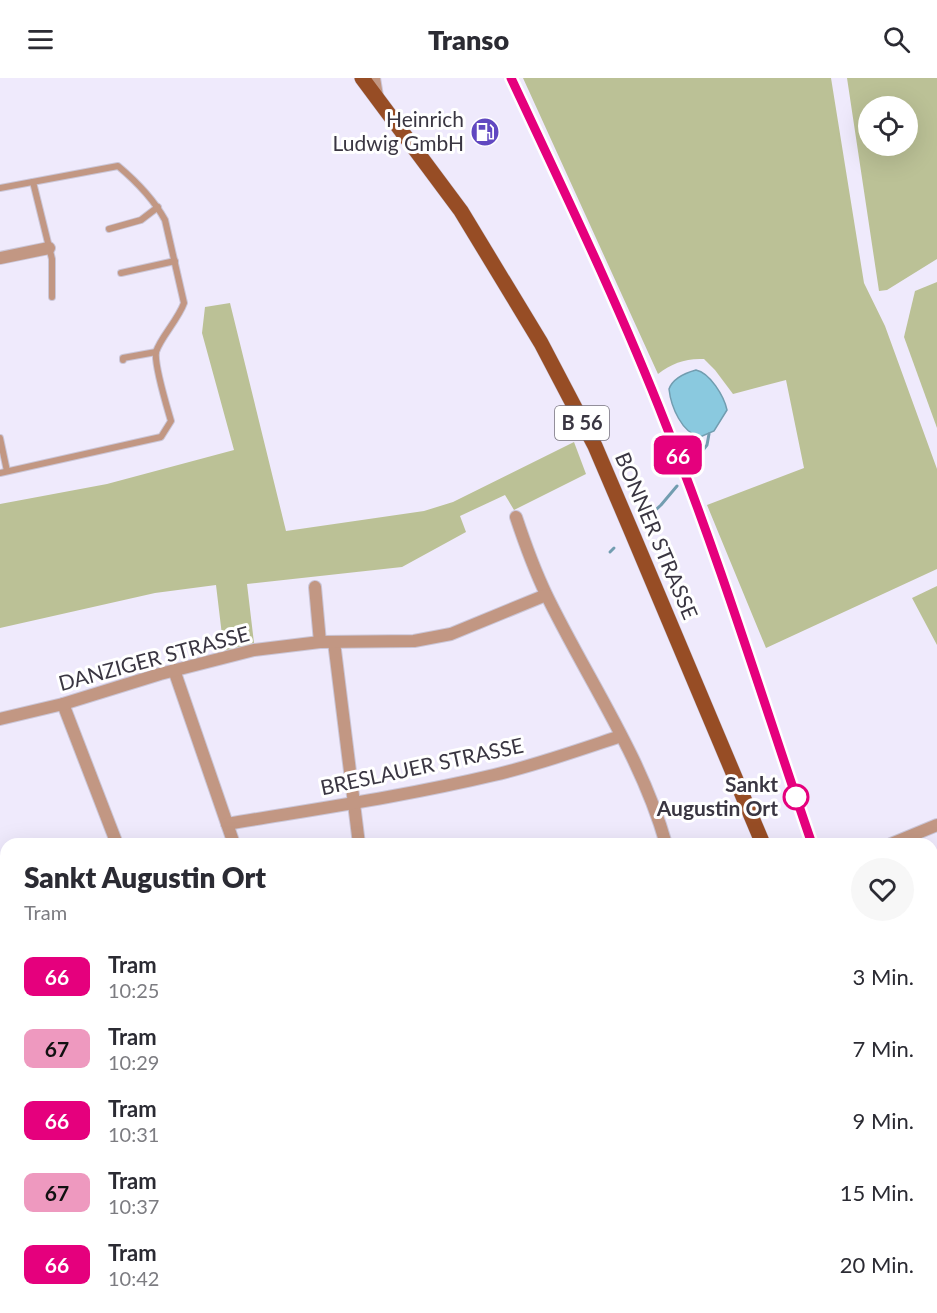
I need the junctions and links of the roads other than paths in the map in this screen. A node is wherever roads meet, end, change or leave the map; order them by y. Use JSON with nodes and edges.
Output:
{"nodes":[{"id":1,"x":363,"y":78,"type":"edge"},
{"id":2,"x":374,"y":78,"type":"edge"},
{"id":3,"x":377,"y":96,"type":"junction"},
{"id":4,"x":33,"y":183,"type":"junction"},
{"id":5,"x":0,"y":188,"type":"edge"},
{"id":6,"x":158,"y":207,"type":"junction"},
{"id":7,"x":109,"y":229,"type":"dead end"},
{"id":8,"x":49,"y":248,"type":"junction"},
{"id":9,"x":0,"y":258,"type":"edge"},
{"id":10,"x":175,"y":261,"type":"junction"},
{"id":11,"x":120,"y":273,"type":"dead end"},
{"id":12,"x":52,"y":297,"type":"dead end"},
{"id":13,"x":156,"y":352,"type":"junction"},
{"id":14,"x":123,"y":360,"type":"dead end"},
{"id":15,"x":0,"y":438,"type":"edge"},
{"id":16,"x":4,"y":472,"type":"edge"},
{"id":17,"x":516,"y":518,"type":"dead end"},
{"id":18,"x":315,"y":586,"type":"dead end"},
{"id":19,"x":546,"y":595,"type":"junction"},
{"id":20,"x":320,"y":642,"type":"junction"},
{"id":21,"x":334,"y":642,"type":"junction"},
{"id":22,"x":174,"y":670,"type":"junction"},
{"id":23,"x":63,"y":704,"type":"junction"},
{"id":24,"x":0,"y":719,"type":"edge"},
{"id":25,"x":621,"y":736,"type":"junction"},
{"id":26,"x":355,"y":803,"type":"junction"},
{"id":27,"x":227,"y":824,"type":"junction"},
{"id":28,"x":937,"y":825,"type":"edge"},
{"id":29,"x":115,"y":838,"type":"edge"},
{"id":30,"x":232,"y":838,"type":"edge"},
{"id":31,"x":358,"y":838,"type":"edge"},
{"id":32,"x":664,"y":838,"type":"edge"},
{"id":33,"x":759,"y":838,"type":"edge"},
{"id":34,"x":906,"y":838,"type":"edge"}],
"edges":[{"from":1,"to":3,"type":"main road","name":"BONNER STRASSE","number":"B 56"},
{"from":2,"to":3,"type":"street"},
{"from":3,"to":33,"type":"main road","name":"BONNER STRASSE","number":"B 56"},
{"from":4,"to":5,"type":"lane"},
{"from":4,"to":6,"type":"lane"},
{"from":4,"to":8,"type":"lane"},
{"from":6,"to":7,"type":"lane"},
{"from":6,"to":10,"type":"lane"},
{"from":8,"to":9,"type":"street"},
{"from":8,"to":12,"type":"lane"},
{"from":10,"to":11,"type":"lane"},
{"from":10,"to":13,"type":"lane"},
{"from":13,"to":14,"type":"lane"},
{"from":13,"to":16,"type":"lane"},
{"from":15,"to":16,"type":"lane"},
{"from":17,"to":19,"type":"street"},
{"from":18,"to":20,"type":"street"},
{"from":19,"to":21,"type":"street","name":"DANZIGER STRASSE"},
{"from":19,"to":25,"type":"street"},
{"from":20,"to":21,"type":"street","name":"DANZIGER STRASSE"},
{"from":20,"to":22,"type":"street","name":"DANZIGER STRASSE"},
{"from":21,"to":26,"type":"street"},
{"from":22,"to":23,"type":"street","name":"DANZIGER STRASSE"},
{"from":22,"to":27,"type":"street"},
{"from":23,"to":24,"type":"street","name":"DANZIGER STRASSE"},
{"from":23,"to":29,"type":"street"},
{"from":25,"to":26,"type":"street","name":"BRESLAUER STRASSE"},
{"from":25,"to":32,"type":"street"},
{"from":26,"to":27,"type":"street","name":"BRESLAUER STRASSE"},
{"from":26,"to":31,"type":"street"},
{"from":27,"to":30,"type":"street"},
{"from":28,"to":34,"type":"street"}]}
